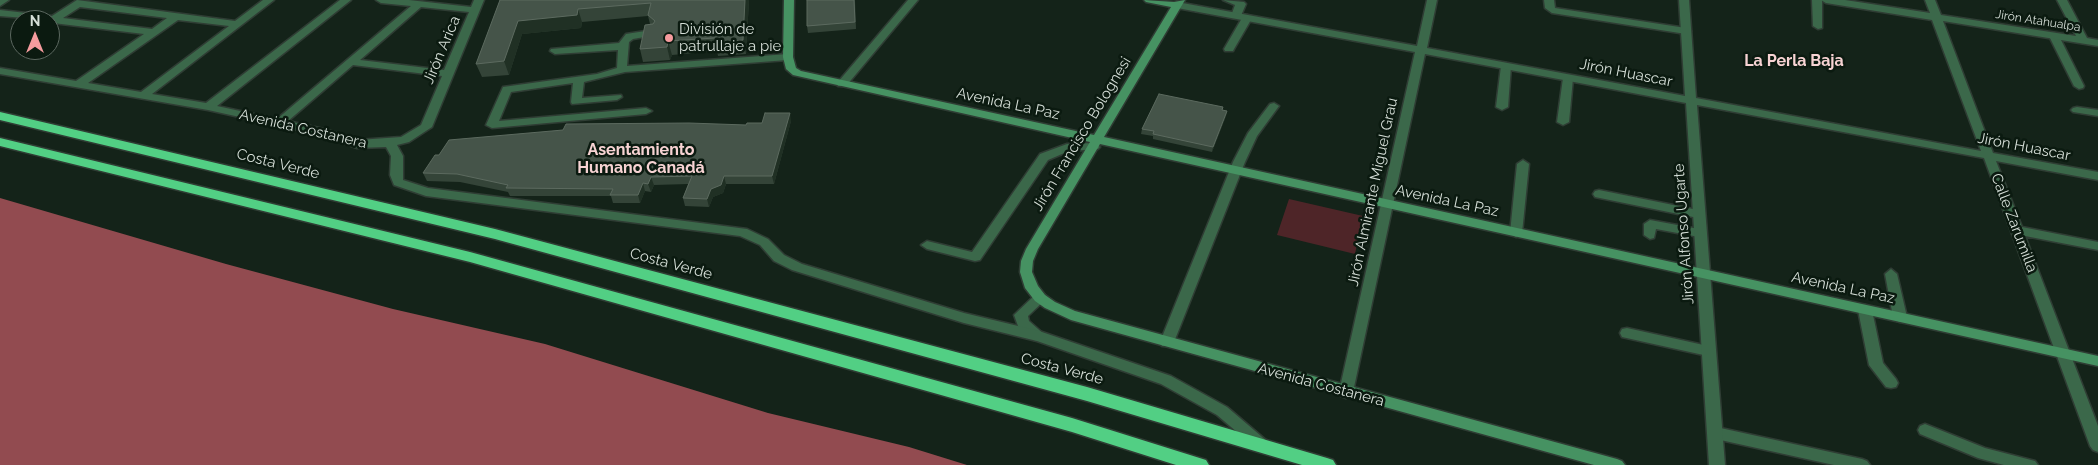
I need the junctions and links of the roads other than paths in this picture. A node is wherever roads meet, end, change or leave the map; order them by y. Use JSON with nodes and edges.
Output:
{"nodes":[{"id":1,"x":4,"y":0,"type":"edge"},
{"id":2,"x":269,"y":0,"type":"edge"},
{"id":3,"x":346,"y":0,"type":"edge"},
{"id":4,"x":380,"y":0,"type":"edge"},
{"id":5,"x":789,"y":0,"type":"edge"},
{"id":6,"x":913,"y":0,"type":"edge"},
{"id":7,"x":1149,"y":0,"type":"edge"},
{"id":8,"x":1228,"y":0,"type":"edge"},
{"id":9,"x":1432,"y":0,"type":"edge"},
{"id":10,"x":1549,"y":0,"type":"edge"},
{"id":11,"x":1684,"y":0,"type":"edge"},
{"id":12,"x":1817,"y":0,"type":"edge"},
{"id":13,"x":1826,"y":0,"type":"edge"},
{"id":14,"x":1930,"y":0,"type":"edge"},
{"id":15,"x":2062,"y":0,"type":"edge"},
{"id":16,"x":81,"y":2,"type":"edge"},
{"id":17,"x":0,"y":3,"type":"edge"},
{"id":18,"x":1179,"y":3,"type":"edge"},
{"id":19,"x":477,"y":5,"type":"edge"},
{"id":20,"x":417,"y":6,"type":"junction"},
{"id":21,"x":60,"y":16,"type":"edge"},
{"id":22,"x":175,"y":17,"type":"junction"},
{"id":23,"x":1242,"y":17,"type":"junction"},
{"id":24,"x":1937,"y":18,"type":"junction"},
{"id":25,"x":60,"y":21,"type":"edge"},
{"id":26,"x":236,"y":24,"type":"junction"},
{"id":27,"x":1818,"y":26,"type":"dead end"},
{"id":28,"x":1686,"y":31,"type":"junction"},
{"id":29,"x":154,"y":32,"type":"junction"},
{"id":30,"x":652,"y":32,"type":"edge"},
{"id":31,"x":2054,"y":36,"type":"junction"},
{"id":32,"x":2083,"y":40,"type":"junction"},
{"id":33,"x":2098,"y":43,"type":"edge"},
{"id":34,"x":624,"y":46,"type":"junction"},
{"id":35,"x":1230,"y":50,"type":"dead end"},
{"id":36,"x":555,"y":51,"type":"dead end"},
{"id":37,"x":1421,"y":51,"type":"junction"},
{"id":38,"x":788,"y":57,"type":"junction"},
{"id":39,"x":350,"y":62,"type":"junction"},
{"id":40,"x":1506,"y":66,"type":"junction"},
{"id":41,"x":624,"y":70,"type":"junction"},
{"id":42,"x":0,"y":71,"type":"edge"},
{"id":43,"x":448,"y":74,"type":"junction"},
{"id":44,"x":1568,"y":78,"type":"junction"},
{"id":45,"x":579,"y":79,"type":"junction"},
{"id":46,"x":79,"y":84,"type":"junction"},
{"id":47,"x":842,"y":84,"type":"junction"},
{"id":48,"x":2079,"y":86,"type":"dead end"},
{"id":49,"x":143,"y":96,"type":"junction"},
{"id":50,"x":617,"y":97,"type":"dead end"},
{"id":51,"x":1691,"y":101,"type":"junction"},
{"id":52,"x":1274,"y":106,"type":"dead end"},
{"id":53,"x":208,"y":107,"type":"junction"},
{"id":54,"x":1502,"y":107,"type":"dead end"},
{"id":55,"x":2077,"y":110,"type":"dead end"},
{"id":56,"x":646,"y":111,"type":"dead end"},
{"id":57,"x":2098,"y":114,"type":"edge"},
{"id":58,"x":0,"y":116,"type":"edge"},
{"id":59,"x":280,"y":122,"type":"junction"},
{"id":60,"x":1563,"y":122,"type":"dead end"},
{"id":61,"x":0,"y":142,"type":"edge"},
{"id":62,"x":390,"y":143,"type":"junction"},
{"id":63,"x":1096,"y":143,"type":"junction"},
{"id":64,"x":1989,"y":156,"type":"junction"},
{"id":65,"x":1522,"y":164,"type":"dead end"},
{"id":66,"x":1235,"y":171,"type":"junction"},
{"id":67,"x":2098,"y":176,"type":"edge"},
{"id":68,"x":1599,"y":194,"type":"dead end"},
{"id":69,"x":1387,"y":204,"type":"junction"},
{"id":70,"x":1698,"y":214,"type":"junction"},
{"id":71,"x":2016,"y":230,"type":"junction"},
{"id":72,"x":1516,"y":233,"type":"junction"},
{"id":73,"x":1699,"y":233,"type":"junction"},
{"id":74,"x":1650,"y":235,"type":"dead end"},
{"id":75,"x":927,"y":245,"type":"dead end"},
{"id":76,"x":2098,"y":246,"type":"edge"},
{"id":77,"x":1702,"y":274,"type":"junction"},
{"id":78,"x":1891,"y":274,"type":"dead end"},
{"id":79,"x":1036,"y":293,"type":"junction"},
{"id":80,"x":1865,"y":310,"type":"junction"},
{"id":81,"x":1900,"y":318,"type":"junction"},
{"id":82,"x":1626,"y":333,"type":"dead end"},
{"id":83,"x":1039,"y":336,"type":"junction"},
{"id":84,"x":1168,"y":342,"type":"junction"},
{"id":85,"x":1708,"y":351,"type":"junction"},
{"id":86,"x":2063,"y":354,"type":"junction"},
{"id":87,"x":2098,"y":361,"type":"edge"},
{"id":88,"x":1891,"y":383,"type":"dead end"},
{"id":89,"x":1346,"y":392,"type":"junction"},
{"id":90,"x":1925,"y":430,"type":"dead end"},
{"id":91,"x":1716,"y":433,"type":"junction"},
{"id":92,"x":1263,"y":446,"type":"junction"},
{"id":93,"x":2098,"y":446,"type":"edge"},
{"id":94,"x":1200,"y":465,"type":"edge"},
{"id":95,"x":1327,"y":465,"type":"edge"},
{"id":96,"x":1617,"y":465,"type":"edge"},
{"id":97,"x":1718,"y":465,"type":"edge"},
{"id":98,"x":1862,"y":465,"type":"edge"},
{"id":99,"x":2030,"y":465,"type":"edge"}],
"edges":[{"from":1,"to":17,"type":"street"},
{"from":2,"to":26,"type":"street"},
{"from":3,"to":53,"type":"street"},
{"from":4,"to":20,"type":"street"},
{"from":5,"to":38,"type":"main road"},
{"from":6,"to":47,"type":"street"},
{"from":7,"to":18,"type":"main road","name":"Jirón Huascar"},
{"from":8,"to":23,"type":"street"},
{"from":9,"to":37,"type":"street","name":"Jirón Almirante Miguel Grau"},
{"from":10,"to":28,"type":"street"},
{"from":11,"to":28,"type":"street","name":"Jirón Alfonso Ugarte"},
{"from":12,"to":27,"type":"street"},
{"from":13,"to":24,"type":"street","name":"Jirón Atahualpa"},
{"from":14,"to":24,"type":"street","name":"Calle Zarumilla"},
{"from":15,"to":32,"type":"street"},
{"from":16,"to":21,"type":"street"},
{"from":16,"to":22,"type":"street"},
{"from":18,"to":23,"type":"street","name":"Jirón Huascar"},
{"from":18,"to":63,"type":"main road","name":"Jirón Francisco Bolognesi"},
{"from":19,"to":20,"type":"street"},
{"from":19,"to":43,"type":"street","name":"Jirón Arica"},
{"from":20,"to":39,"type":"street"},
{"from":22,"to":26,"type":"street"},
{"from":22,"to":29,"type":"street"},
{"from":23,"to":35,"type":"street"},
{"from":23,"to":37,"type":"street","name":"Jirón Huascar"},
{"from":24,"to":31,"type":"street","name":"Jirón Atahualpa"},
{"from":24,"to":64,"type":"street","name":"Calle Zarumilla"},
{"from":25,"to":29,"type":"street"},
{"from":26,"to":49,"type":"street"},
{"from":28,"to":51,"type":"street","name":"Jirón Alfonso Ugarte"},
{"from":29,"to":46,"type":"street"},
{"from":30,"to":34,"type":"street"},
{"from":31,"to":32,"type":"street","name":"Jirón Atahualpa"},
{"from":31,"to":48,"type":"street"},
{"from":32,"to":33,"type":"street","name":"Jirón Atahualpa"},
{"from":34,"to":36,"type":"street"},
{"from":34,"to":41,"type":"street"},
{"from":37,"to":40,"type":"street","name":"Jirón Huascar"},
{"from":37,"to":69,"type":"street","name":"Jirón Almirante Miguel Grau"},
{"from":38,"to":41,"type":"street"},
{"from":38,"to":47,"type":"main road","name":"Avenida La Paz"},
{"from":39,"to":43,"type":"street"},
{"from":39,"to":59,"type":"street"},
{"from":40,"to":44,"type":"street","name":"Jirón Huascar"},
{"from":40,"to":54,"type":"street"},
{"from":41,"to":45,"type":"street"},
{"from":42,"to":46,"type":"street","name":"Avenida Costanera"},
{"from":43,"to":62,"type":"street","name":"Jirón Arica"},
{"from":44,"to":51,"type":"street","name":"Jirón Huascar"},
{"from":44,"to":60,"type":"street"},
{"from":45,"to":50,"type":"street"},
{"from":45,"to":56,"type":"street"},
{"from":46,"to":49,"type":"street","name":"Avenida Costanera"},
{"from":47,"to":63,"type":"main road","name":"Avenida La Paz"},
{"from":49,"to":53,"type":"street","name":"Avenida Costanera"},
{"from":51,"to":64,"type":"street","name":"Jirón Huascar"},
{"from":51,"to":70,"type":"street","name":"Jirón Alfonso Ugarte"},
{"from":52,"to":66,"type":"street"},
{"from":53,"to":59,"type":"street","name":"Avenida Costanera"},
{"from":55,"to":57,"type":"street"},
{"from":58,"to":92,"type":"highway","name":"Costa Verde"},
{"from":59,"to":62,"type":"street","name":"Avenida Costanera"},
{"from":61,"to":94,"type":"highway"},
{"from":62,"to":83,"type":"street"},
{"from":63,"to":66,"type":"main road","name":"Avenida La Paz"},
{"from":63,"to":75,"type":"street"},
{"from":63,"to":79,"type":"main road","name":"Jirón Francisco Bolognesi"},
{"from":64,"to":67,"type":"street","name":"Jirón Huascar"},
{"from":64,"to":71,"type":"street","name":"Calle Zarumilla"},
{"from":65,"to":72,"type":"street"},
{"from":66,"to":69,"type":"main road","name":"Avenida La Paz"},
{"from":66,"to":84,"type":"street"},
{"from":68,"to":70,"type":"street"},
{"from":69,"to":72,"type":"main road","name":"Avenida La Paz"},
{"from":69,"to":89,"type":"street","name":"Jirón Almirante Miguel Grau"},
{"from":70,"to":73,"type":"street","name":"Jirón Alfonso Ugarte"},
{"from":71,"to":76,"type":"street"},
{"from":71,"to":86,"type":"street","name":"Calle Zarumilla"},
{"from":72,"to":77,"type":"main road","name":"Avenida La Paz"},
{"from":73,"to":74,"type":"street"},
{"from":73,"to":77,"type":"street","name":"Jirón Alfonso Ugarte"},
{"from":77,"to":80,"type":"main road","name":"Avenida La Paz"},
{"from":77,"to":85,"type":"street","name":"Jirón Alfonso Ugarte"},
{"from":78,"to":81,"type":"street"},
{"from":79,"to":83,"type":"street"},
{"from":79,"to":84,"type":"main road","name":"Avenida Costanera"},
{"from":80,"to":81,"type":"main road","name":"Avenida La Paz"},
{"from":80,"to":88,"type":"street"},
{"from":81,"to":86,"type":"main road","name":"Avenida La Paz"},
{"from":82,"to":85,"type":"street"},
{"from":83,"to":92,"type":"street"},
{"from":84,"to":89,"type":"main road","name":"Avenida Costanera"},
{"from":85,"to":91,"type":"street","name":"Jirón Alfonso Ugarte"},
{"from":86,"to":87,"type":"main road","name":"Avenida La Paz"},
{"from":86,"to":93,"type":"street","name":"Calle Zarumilla"},
{"from":89,"to":96,"type":"main road","name":"Avenida Costanera"},
{"from":90,"to":99,"type":"street"},
{"from":91,"to":97,"type":"street","name":"Jirón Alfonso Ugarte"},
{"from":91,"to":98,"type":"street"},
{"from":92,"to":95,"type":"highway","name":"Costa Verde"}]}
